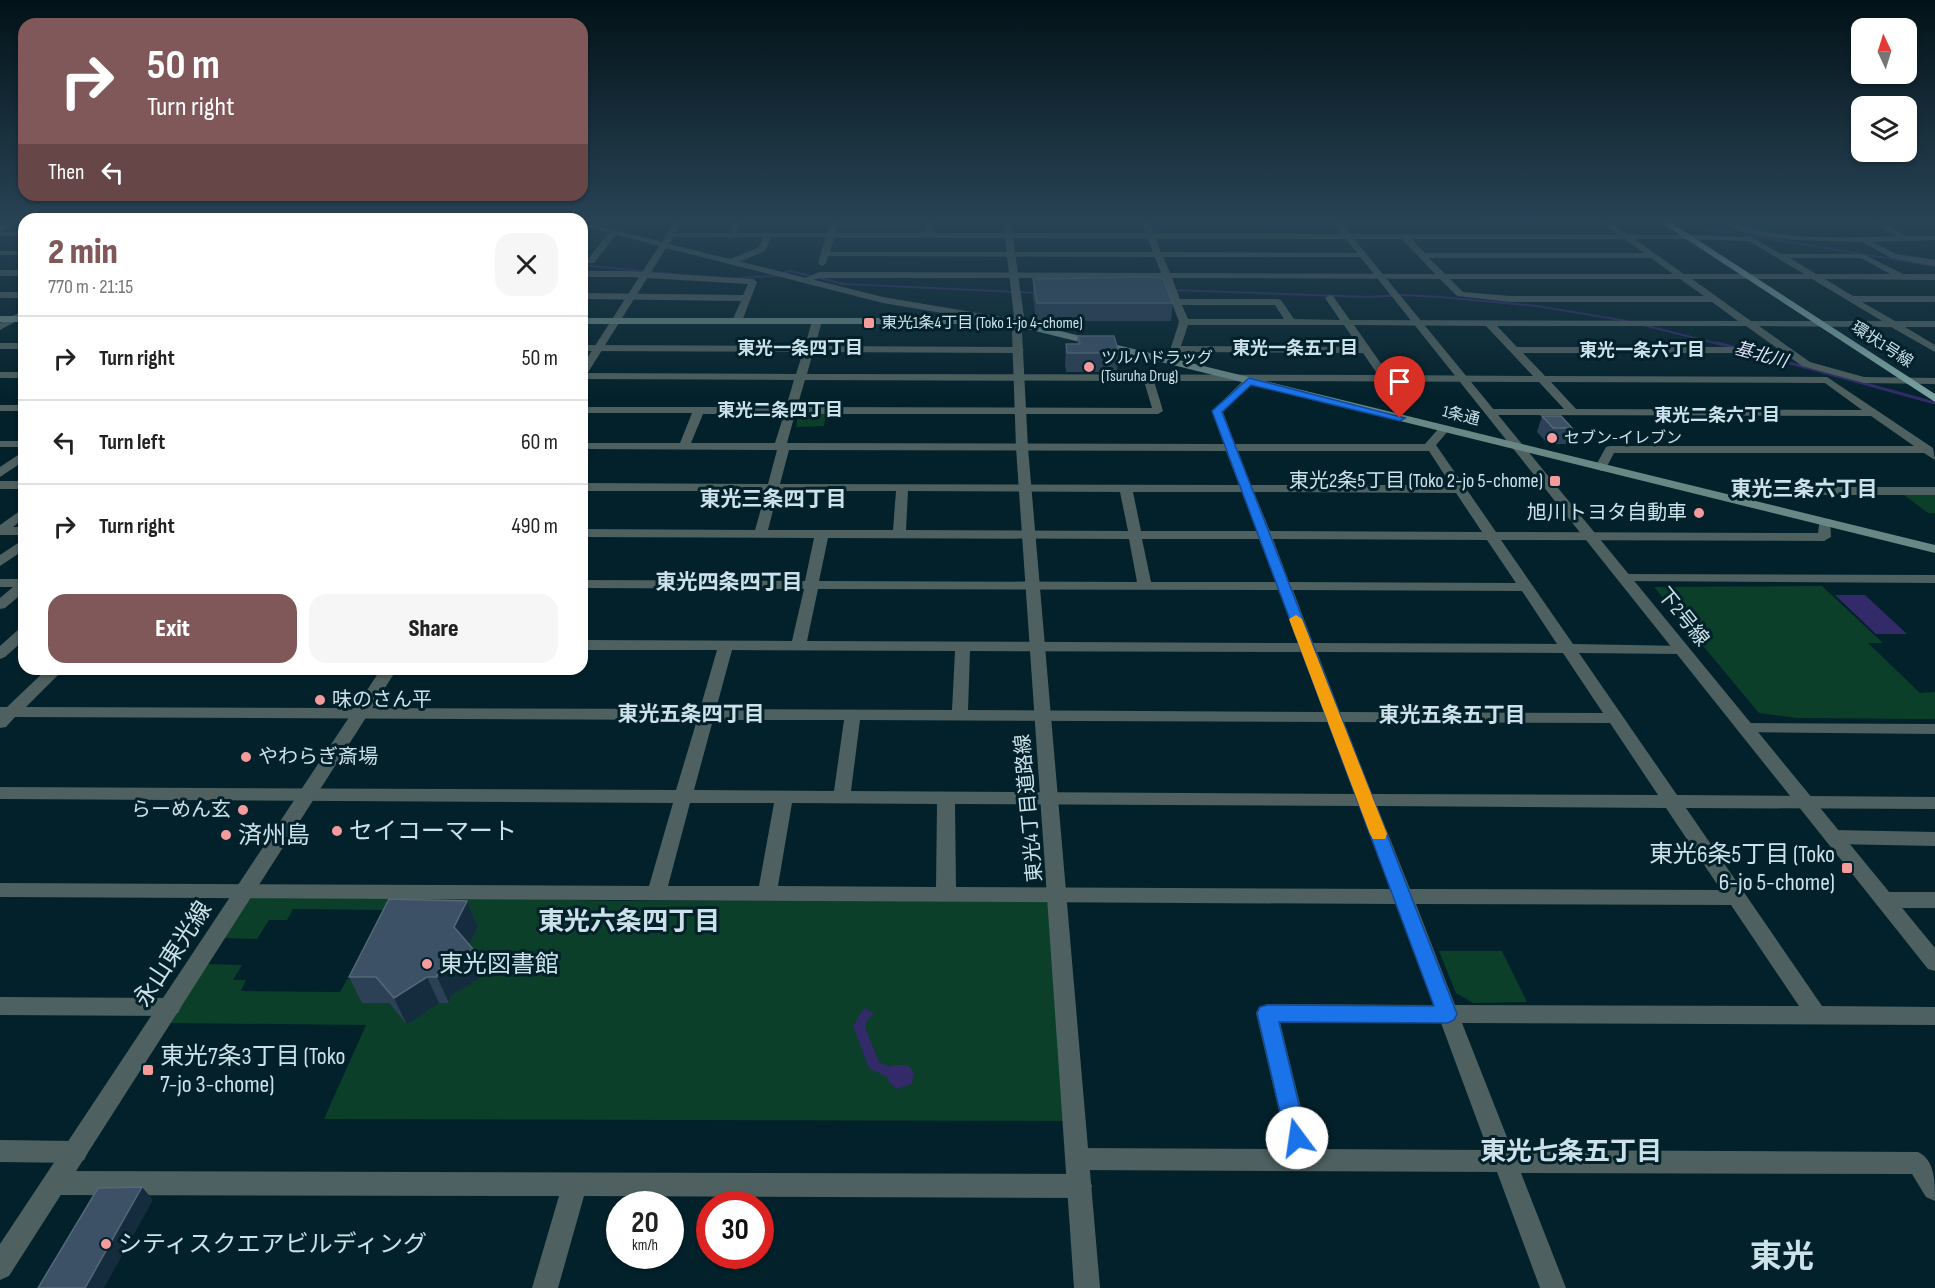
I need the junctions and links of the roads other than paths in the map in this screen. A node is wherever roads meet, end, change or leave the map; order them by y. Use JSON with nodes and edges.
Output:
{"nodes":[{"id":1,"x":642,"y":280,"type":"edge"},
{"id":2,"x":733,"y":280,"type":"edge"},
{"id":3,"x":822,"y":280,"type":"edge"},
{"id":4,"x":1013,"y":280,"type":"edge"},
{"id":5,"x":1168,"y":280,"type":"edge"},
{"id":6,"x":1383,"y":280,"type":"edge"},
{"id":7,"x":1448,"y":280,"type":"edge"},
{"id":8,"x":1685,"y":280,"type":"edge"},
{"id":9,"x":1753,"y":280,"type":"edge"},
{"id":10,"x":1820,"y":280,"type":"edge"},
{"id":11,"x":0,"y":295,"type":"edge"},
{"id":12,"x":18,"y":295,"type":"edge"},
{"id":13,"x":588,"y":297,"type":"edge"},
{"id":14,"x":632,"y":297,"type":"junction"},
{"id":15,"x":746,"y":298,"type":"junction"},
{"id":16,"x":1330,"y":298,"type":"dead end"},
{"id":17,"x":1713,"y":299,"type":"junction"},
{"id":18,"x":1853,"y":299,"type":"junction"},
{"id":19,"x":1935,"y":300,"type":"edge"},
{"id":20,"x":1177,"y":303,"type":"junction"},
{"id":21,"x":948,"y":311,"type":"junction"},
{"id":22,"x":0,"y":319,"type":"edge"},
{"id":23,"x":18,"y":319,"type":"edge"},
{"id":24,"x":18,"y":319,"type":"edge"},
{"id":25,"x":588,"y":321,"type":"edge"},
{"id":26,"x":616,"y":321,"type":"junction"},
{"id":27,"x":737,"y":321,"type":"junction"},
{"id":28,"x":817,"y":321,"type":"junction"},
{"id":29,"x":939,"y":321,"type":"junction"},
{"id":30,"x":1012,"y":322,"type":"junction"},
{"id":31,"x":1184,"y":322,"type":"junction"},
{"id":32,"x":1291,"y":323,"type":"junction"},
{"id":33,"x":1347,"y":323,"type":"junction"},
{"id":34,"x":1418,"y":323,"type":"junction"},
{"id":35,"x":1489,"y":323,"type":"junction"},
{"id":36,"x":1747,"y":324,"type":"junction"},
{"id":37,"x":1821,"y":324,"type":"junction"},
{"id":38,"x":1893,"y":324,"type":"junction"},
{"id":39,"x":1935,"y":324,"type":"edge"},
{"id":40,"x":0,"y":327,"type":"edge"},
{"id":41,"x":0,"y":346,"type":"edge"},
{"id":42,"x":18,"y":346,"type":"edge"},
{"id":43,"x":588,"y":348,"type":"edge"},
{"id":44,"x":599,"y":348,"type":"junction"},
{"id":45,"x":810,"y":349,"type":"junction"},
{"id":46,"x":1176,"y":349,"type":"junction"},
{"id":47,"x":1935,"y":349,"type":"edge"},
{"id":48,"x":1019,"y":350,"type":"junction"},
{"id":49,"x":1365,"y":350,"type":"junction"},
{"id":50,"x":1514,"y":350,"type":"junction"},
{"id":51,"x":1759,"y":351,"type":"dead end"},
{"id":52,"x":1787,"y":351,"type":"junction"},
{"id":53,"x":1769,"y":359,"type":"dead end"},
{"id":54,"x":1170,"y":362,"type":"junction"},
{"id":55,"x":588,"y":365,"type":"edge"},
{"id":56,"x":0,"y":375,"type":"edge"},
{"id":57,"x":18,"y":375,"type":"edge"},
{"id":58,"x":588,"y":375,"type":"edge"},
{"id":59,"x":801,"y":378,"type":"junction"},
{"id":60,"x":1021,"y":378,"type":"junction"},
{"id":61,"x":1148,"y":378,"type":"junction"},
{"id":62,"x":1237,"y":378,"type":"junction"},
{"id":63,"x":1386,"y":379,"type":"junction"},
{"id":64,"x":1463,"y":379,"type":"junction"},
{"id":65,"x":1542,"y":380,"type":"junction"},
{"id":66,"x":1249,"y":381,"type":"junction"},
{"id":67,"x":1906,"y":381,"type":"junction"},
{"id":68,"x":1935,"y":381,"type":"edge"},
{"id":69,"x":1934,"y":398,"type":"edge"},
{"id":70,"x":0,"y":408,"type":"edge"},
{"id":71,"x":18,"y":408,"type":"edge"},
{"id":72,"x":588,"y":410,"type":"edge"},
{"id":73,"x":699,"y":410,"type":"junction"},
{"id":74,"x":791,"y":410,"type":"junction"},
{"id":75,"x":1021,"y":411,"type":"junction"},
{"id":76,"x":1490,"y":412,"type":"junction"},
{"id":77,"x":1573,"y":412,"type":"junction"},
{"id":78,"x":1874,"y":413,"type":"junction"},
{"id":79,"x":1444,"y":429,"type":"junction"},
{"id":80,"x":0,"y":444,"type":"edge"},
{"id":81,"x":18,"y":444,"type":"edge"},
{"id":82,"x":588,"y":446,"type":"edge"},
{"id":83,"x":684,"y":446,"type":"junction"},
{"id":84,"x":782,"y":446,"type":"junction"},
{"id":85,"x":1516,"y":446,"type":"junction"},
{"id":86,"x":1022,"y":447,"type":"junction"},
{"id":87,"x":1230,"y":448,"type":"junction"},
{"id":88,"x":1432,"y":448,"type":"junction"},
{"id":89,"x":1932,"y":452,"type":"edge"},
{"id":90,"x":18,"y":459,"type":"edge"},
{"id":91,"x":1601,"y":467,"type":"junction"},
{"id":92,"x":0,"y":472,"type":"edge"},
{"id":93,"x":0,"y":485,"type":"edge"},
{"id":94,"x":18,"y":485,"type":"edge"},
{"id":95,"x":588,"y":487,"type":"edge"},
{"id":96,"x":774,"y":488,"type":"junction"},
{"id":97,"x":902,"y":488,"type":"junction"},
{"id":98,"x":1027,"y":488,"type":"junction"},
{"id":99,"x":1126,"y":489,"type":"junction"},
{"id":100,"x":1247,"y":489,"type":"junction"},
{"id":101,"x":1459,"y":489,"type":"junction"},
{"id":102,"x":1935,"y":491,"type":"edge"},
{"id":103,"x":1745,"y":502,"type":"junction"},
{"id":104,"x":18,"y":517,"type":"edge"},
{"id":105,"x":1825,"y":522,"type":"junction"},
{"id":106,"x":0,"y":531,"type":"edge"},
{"id":107,"x":18,"y":531,"type":"edge"},
{"id":108,"x":588,"y":533,"type":"edge"},
{"id":109,"x":761,"y":533,"type":"junction"},
{"id":110,"x":822,"y":533,"type":"junction"},
{"id":111,"x":899,"y":533,"type":"junction"},
{"id":112,"x":1030,"y":533,"type":"junction"},
{"id":113,"x":1135,"y":534,"type":"junction"},
{"id":114,"x":1264,"y":535,"type":"junction"},
{"id":115,"x":1491,"y":535,"type":"junction"},
{"id":116,"x":1590,"y":536,"type":"junction"},
{"id":117,"x":18,"y":548,"type":"edge"},
{"id":118,"x":1935,"y":549,"type":"edge"},
{"id":119,"x":0,"y":562,"type":"edge"},
{"id":120,"x":1624,"y":578,"type":"junction"},
{"id":121,"x":1935,"y":579,"type":"edge"},
{"id":122,"x":0,"y":583,"type":"edge"},
{"id":123,"x":18,"y":584,"type":"edge"},
{"id":124,"x":588,"y":584,"type":"edge"},
{"id":125,"x":811,"y":585,"type":"junction"},
{"id":126,"x":1035,"y":586,"type":"junction"},
{"id":127,"x":1145,"y":587,"type":"junction"},
{"id":128,"x":1284,"y":587,"type":"junction"},
{"id":129,"x":1526,"y":587,"type":"junction"},
{"id":130,"x":18,"y":589,"type":"edge"},
{"id":131,"x":0,"y":605,"type":"edge"},
{"id":132,"x":15,"y":640,"type":"edge"},
{"id":133,"x":588,"y":645,"type":"edge"},
{"id":134,"x":726,"y":646,"type":"junction"},
{"id":135,"x":799,"y":646,"type":"junction"},
{"id":136,"x":963,"y":646,"type":"junction"},
{"id":137,"x":1038,"y":647,"type":"junction"},
{"id":138,"x":1306,"y":647,"type":"junction"},
{"id":139,"x":1566,"y":647,"type":"junction"},
{"id":140,"x":1681,"y":649,"type":"junction"},
{"id":141,"x":0,"y":654,"type":"edge"},
{"id":142,"x":49,"y":675,"type":"edge"},
{"id":143,"x":385,"y":675,"type":"edge"},
{"id":144,"x":360,"y":713,"type":"junction"},
{"id":145,"x":853,"y":714,"type":"junction"},
{"id":146,"x":706,"y":715,"type":"junction"},
{"id":147,"x":960,"y":715,"type":"junction"},
{"id":148,"x":1044,"y":715,"type":"junction"},
{"id":149,"x":4,"y":716,"type":"edge"},
{"id":150,"x":1333,"y":718,"type":"junction"},
{"id":151,"x":1614,"y":718,"type":"junction"},
{"id":152,"x":1745,"y":728,"type":"junction"},
{"id":153,"x":1935,"y":729,"type":"edge"},
{"id":154,"x":0,"y":793,"type":"edge"},
{"id":155,"x":307,"y":794,"type":"junction"},
{"id":156,"x":684,"y":796,"type":"junction"},
{"id":157,"x":784,"y":796,"type":"junction"},
{"id":158,"x":842,"y":796,"type":"junction"},
{"id":159,"x":946,"y":796,"type":"junction"},
{"id":160,"x":1050,"y":797,"type":"junction"},
{"id":161,"x":1364,"y":799,"type":"junction"},
{"id":162,"x":1671,"y":801,"type":"junction"},
{"id":163,"x":1805,"y":802,"type":"junction"},
{"id":164,"x":1935,"y":803,"type":"edge"},
{"id":165,"x":1833,"y":837,"type":"junction"},
{"id":166,"x":1935,"y":839,"type":"edge"},
{"id":167,"x":0,"y":890,"type":"edge"},
{"id":168,"x":244,"y":891,"type":"junction"},
{"id":169,"x":656,"y":893,"type":"junction"},
{"id":170,"x":767,"y":894,"type":"junction"},
{"id":171,"x":946,"y":895,"type":"junction"},
{"id":172,"x":1058,"y":895,"type":"junction"},
{"id":173,"x":1404,"y":896,"type":"junction"},
{"id":174,"x":1738,"y":898,"type":"junction"},
{"id":175,"x":1884,"y":900,"type":"junction"},
{"id":176,"x":1935,"y":900,"type":"edge"},
{"id":177,"x":1935,"y":963,"type":"edge"},
{"id":178,"x":0,"y":1006,"type":"edge"},
{"id":179,"x":170,"y":1007,"type":"junction"},
{"id":180,"x":1447,"y":1014,"type":"junction"},
{"id":181,"x":1816,"y":1016,"type":"junction"},
{"id":182,"x":1935,"y":1016,"type":"edge"},
{"id":183,"x":0,"y":1151,"type":"edge"},
{"id":184,"x":76,"y":1152,"type":"junction"},
{"id":185,"x":1078,"y":1159,"type":"junction"},
{"id":186,"x":1302,"y":1159,"type":"junction"},
{"id":187,"x":1505,"y":1160,"type":"junction"},
{"id":188,"x":56,"y":1183,"type":"junction"},
{"id":189,"x":575,"y":1185,"type":"junction"},
{"id":190,"x":1080,"y":1186,"type":"junction"},
{"id":191,"x":1935,"y":1189,"type":"edge"},
{"id":192,"x":0,"y":1267,"type":"edge"},
{"id":193,"x":545,"y":1288,"type":"edge"},
{"id":194,"x":1087,"y":1288,"type":"edge"},
{"id":195,"x":1553,"y":1288,"type":"edge"}],
"edges":[{"from":1,"to":14,"type":"street"},
{"from":2,"to":15,"type":"street"},
{"from":3,"to":21,"type":"street"},
{"from":4,"to":30,"type":"street","name":"東光4丁目道路線"},
{"from":5,"to":20,"type":"street"},
{"from":6,"to":34,"type":"street","name":"下2号線"},
{"from":7,"to":17,"type":"street"},
{"from":8,"to":17,"type":"street"},
{"from":9,"to":37,"type":"main road","name":"環状1号線"},
{"from":10,"to":18,"type":"street"},
{"from":11,"to":12,"type":"street"},
{"from":13,"to":14,"type":"street"},
{"from":14,"to":15,"type":"street"},
{"from":14,"to":26,"type":"street"},
{"from":15,"to":27,"type":"street"},
{"from":16,"to":33,"type":"street"},
{"from":17,"to":36,"type":"street"},
{"from":18,"to":19,"type":"street"},
{"from":18,"to":38,"type":"street"},
{"from":20,"to":31,"type":"street"},
{"from":20,"to":32,"type":"street"},
{"from":21,"to":29,"type":"street"},
{"from":21,"to":30,"type":"street"},
{"from":22,"to":23,"type":"main road"},
{"from":24,"to":40,"type":"street"},
{"from":25,"to":26,"type":"main road","name":"1条通"},
{"from":26,"to":27,"type":"main road","name":"1条通"},
{"from":26,"to":44,"type":"street"},
{"from":27,"to":28,"type":"main road","name":"1条通"},
{"from":28,"to":29,"type":"main road","name":"1条通"},
{"from":28,"to":45,"type":"street"},
{"from":29,"to":30,"type":"main road","name":"1条通"},
{"from":30,"to":48,"type":"street","name":"東光4丁目道路線"},
{"from":30,"to":54,"type":"main road","name":"1条通"},
{"from":31,"to":32,"type":"street"},
{"from":31,"to":46,"type":"street"},
{"from":32,"to":33,"type":"street"},
{"from":33,"to":34,"type":"street"},
{"from":33,"to":49,"type":"street"},
{"from":34,"to":35,"type":"street"},
{"from":34,"to":64,"type":"street","name":"下2号線"},
{"from":35,"to":36,"type":"street"},
{"from":35,"to":50,"type":"street"},
{"from":36,"to":37,"type":"street"},
{"from":36,"to":52,"type":"street"},
{"from":37,"to":38,"type":"street"},
{"from":37,"to":67,"type":"main road","name":"環状1号線"},
{"from":38,"to":39,"type":"street"},
{"from":38,"to":47,"type":"street"},
{"from":41,"to":42,"type":"street"},
{"from":43,"to":44,"type":"street"},
{"from":44,"to":45,"type":"street"},
{"from":44,"to":55,"type":"street"},
{"from":45,"to":48,"type":"street"},
{"from":45,"to":59,"type":"street"},
{"from":46,"to":49,"type":"street"},
{"from":46,"to":54,"type":"street"},
{"from":48,"to":60,"type":"street","name":"東光4丁目道路線"},
{"from":49,"to":63,"type":"street"},
{"from":50,"to":53,"type":"street"},
{"from":50,"to":65,"type":"street"},
{"from":51,"to":52,"type":"street"},
{"from":52,"to":67,"type":"street"},
{"from":54,"to":62,"type":"main road","name":"1条通"},
{"from":56,"to":57,"type":"street"},
{"from":58,"to":59,"type":"street"},
{"from":59,"to":60,"type":"street"},
{"from":59,"to":74,"type":"street"},
{"from":60,"to":61,"type":"street"},
{"from":60,"to":75,"type":"street","name":"東光4丁目道路線"},
{"from":61,"to":62,"type":"street"},
{"from":61,"to":75,"type":"street"},
{"from":62,"to":63,"type":"street"},
{"from":62,"to":66,"type":"main road","name":"1条通"},
{"from":63,"to":64,"type":"street"},
{"from":64,"to":65,"type":"street"},
{"from":64,"to":76,"type":"street","name":"下2号線"},
{"from":65,"to":77,"type":"street"},
{"from":65,"to":78,"type":"street"},
{"from":66,"to":79,"type":"main road","name":"1条通"},
{"from":66,"to":87,"type":"street"},
{"from":67,"to":68,"type":"street"},
{"from":67,"to":69,"type":"main road","name":"環状1号線"},
{"from":70,"to":71,"type":"street"},
{"from":72,"to":73,"type":"street"},
{"from":73,"to":74,"type":"street"},
{"from":73,"to":83,"type":"street"},
{"from":74,"to":75,"type":"street"},
{"from":74,"to":84,"type":"street"},
{"from":75,"to":86,"type":"street","name":"東光4丁目道路線"},
{"from":76,"to":77,"type":"street"},
{"from":76,"to":85,"type":"street","name":"下2号線"},
{"from":77,"to":78,"type":"street"},
{"from":78,"to":89,"type":"street"},
{"from":79,"to":85,"type":"main road","name":"1条通"},
{"from":79,"to":88,"type":"street"},
{"from":80,"to":81,"type":"street"},
{"from":82,"to":83,"type":"street"},
{"from":83,"to":84,"type":"street"},
{"from":84,"to":86,"type":"street"},
{"from":84,"to":96,"type":"street"},
{"from":85,"to":91,"type":"main road","name":"1条通"},
{"from":85,"to":116,"type":"street","name":"下2号線"},
{"from":86,"to":87,"type":"street"},
{"from":86,"to":98,"type":"street","name":"東光4丁目道路線"},
{"from":87,"to":88,"type":"street"},
{"from":87,"to":100,"type":"street"},
{"from":88,"to":101,"type":"street"},
{"from":89,"to":91,"type":"street"},
{"from":90,"to":92,"type":"street"},
{"from":91,"to":103,"type":"main road","name":"1条通"},
{"from":93,"to":94,"type":"street"},
{"from":95,"to":96,"type":"street"},
{"from":96,"to":97,"type":"street"},
{"from":96,"to":109,"type":"street"},
{"from":97,"to":98,"type":"street"},
{"from":97,"to":111,"type":"street"},
{"from":98,"to":99,"type":"street"},
{"from":98,"to":112,"type":"street","name":"東光4丁目道路線"},
{"from":99,"to":100,"type":"street"},
{"from":99,"to":113,"type":"street"},
{"from":100,"to":101,"type":"street"},
{"from":100,"to":114,"type":"street"},
{"from":101,"to":115,"type":"street"},
{"from":102,"to":103,"type":"street"},
{"from":103,"to":105,"type":"main road","name":"1条通"},
{"from":104,"to":106,"type":"street"},
{"from":105,"to":116,"type":"street"},
{"from":105,"to":118,"type":"main road","name":"1条通"},
{"from":106,"to":107,"type":"street"},
{"from":108,"to":109,"type":"street"},
{"from":109,"to":110,"type":"street"},
{"from":110,"to":111,"type":"street"},
{"from":110,"to":125,"type":"street"},
{"from":111,"to":112,"type":"street"},
{"from":112,"to":113,"type":"street"},
{"from":112,"to":126,"type":"street","name":"東光4丁目道路線"},
{"from":113,"to":114,"type":"street"},
{"from":113,"to":127,"type":"street"},
{"from":114,"to":115,"type":"street"},
{"from":114,"to":128,"type":"street"},
{"from":115,"to":116,"type":"street"},
{"from":115,"to":129,"type":"street"},
{"from":116,"to":120,"type":"street","name":"下2号線"},
{"from":117,"to":119,"type":"street"},
{"from":120,"to":121,"type":"street"},
{"from":120,"to":140,"type":"street","name":"下2号線"},
{"from":122,"to":123,"type":"street"},
{"from":124,"to":125,"type":"street"},
{"from":125,"to":126,"type":"street"},
{"from":125,"to":135,"type":"street"},
{"from":126,"to":127,"type":"street"},
{"from":126,"to":137,"type":"street","name":"東光4丁目道路線"},
{"from":127,"to":128,"type":"street"},
{"from":128,"to":129,"type":"street"},
{"from":128,"to":138,"type":"street"},
{"from":129,"to":139,"type":"street"},
{"from":130,"to":131,"type":"street"},
{"from":132,"to":141,"type":"street"},
{"from":133,"to":134,"type":"street"},
{"from":134,"to":135,"type":"street"},
{"from":134,"to":146,"type":"street"},
{"from":135,"to":136,"type":"street"},
{"from":136,"to":137,"type":"street"},
{"from":136,"to":147,"type":"street"},
{"from":137,"to":138,"type":"street"},
{"from":137,"to":148,"type":"street","name":"東光4丁目道路線"},
{"from":138,"to":139,"type":"street"},
{"from":138,"to":150,"type":"street"},
{"from":139,"to":140,"type":"street"},
{"from":139,"to":151,"type":"street"},
{"from":140,"to":152,"type":"street","name":"下2号線"},
{"from":142,"to":149,"type":"street"},
{"from":143,"to":144,"type":"street","name":"永山東光線"},
{"from":144,"to":146,"type":"street"},
{"from":144,"to":149,"type":"street"},
{"from":144,"to":155,"type":"street","name":"永山東光線"},
{"from":145,"to":146,"type":"street"},
{"from":145,"to":147,"type":"street"},
{"from":145,"to":158,"type":"street"},
{"from":146,"to":156,"type":"street"},
{"from":147,"to":148,"type":"street"},
{"from":148,"to":150,"type":"street"},
{"from":148,"to":160,"type":"street","name":"東光4丁目道路線"},
{"from":150,"to":151,"type":"street"},
{"from":150,"to":161,"type":"street"},
{"from":151,"to":162,"type":"street"},
{"from":152,"to":153,"type":"street"},
{"from":152,"to":163,"type":"street","name":"下2号線"},
{"from":154,"to":155,"type":"street"},
{"from":155,"to":156,"type":"street"},
{"from":155,"to":168,"type":"street","name":"永山東光線"},
{"from":156,"to":157,"type":"street"},
{"from":156,"to":169,"type":"street"},
{"from":157,"to":158,"type":"street"},
{"from":157,"to":170,"type":"street"},
{"from":158,"to":159,"type":"street"},
{"from":159,"to":160,"type":"street"},
{"from":159,"to":171,"type":"street"},
{"from":160,"to":161,"type":"street"},
{"from":160,"to":172,"type":"street","name":"東光4丁目道路線"},
{"from":161,"to":162,"type":"street"},
{"from":161,"to":173,"type":"street"},
{"from":162,"to":163,"type":"street"},
{"from":162,"to":174,"type":"street"},
{"from":163,"to":164,"type":"street"},
{"from":163,"to":165,"type":"street","name":"下2号線"},
{"from":165,"to":166,"type":"street"},
{"from":165,"to":175,"type":"street","name":"下2号線"},
{"from":167,"to":168,"type":"street"},
{"from":168,"to":169,"type":"street"},
{"from":168,"to":179,"type":"street","name":"永山東光線"},
{"from":169,"to":170,"type":"street"},
{"from":170,"to":171,"type":"street"},
{"from":171,"to":172,"type":"street"},
{"from":172,"to":173,"type":"street"},
{"from":172,"to":185,"type":"street","name":"東光4丁目道路線"},
{"from":173,"to":174,"type":"street"},
{"from":173,"to":180,"type":"street"},
{"from":174,"to":181,"type":"street"},
{"from":175,"to":176,"type":"street"},
{"from":175,"to":177,"type":"street","name":"下2号線"},
{"from":178,"to":179,"type":"street"},
{"from":179,"to":184,"type":"street","name":"永山東光線"},
{"from":180,"to":181,"type":"street"},
{"from":180,"to":186,"type":"street"},
{"from":180,"to":187,"type":"street"},
{"from":181,"to":182,"type":"street"},
{"from":183,"to":184,"type":"street"},
{"from":184,"to":188,"type":"street","name":"永山東光線"},
{"from":185,"to":186,"type":"street"},
{"from":185,"to":190,"type":"street","name":"東光4丁目道路線"},
{"from":186,"to":187,"type":"street"},
{"from":187,"to":191,"type":"street"},
{"from":187,"to":195,"type":"street"},
{"from":188,"to":189,"type":"street"},
{"from":188,"to":192,"type":"street","name":"永山東光線"},
{"from":189,"to":190,"type":"street"},
{"from":189,"to":193,"type":"street"},
{"from":190,"to":194,"type":"street","name":"東光4丁目道路線"}]}
